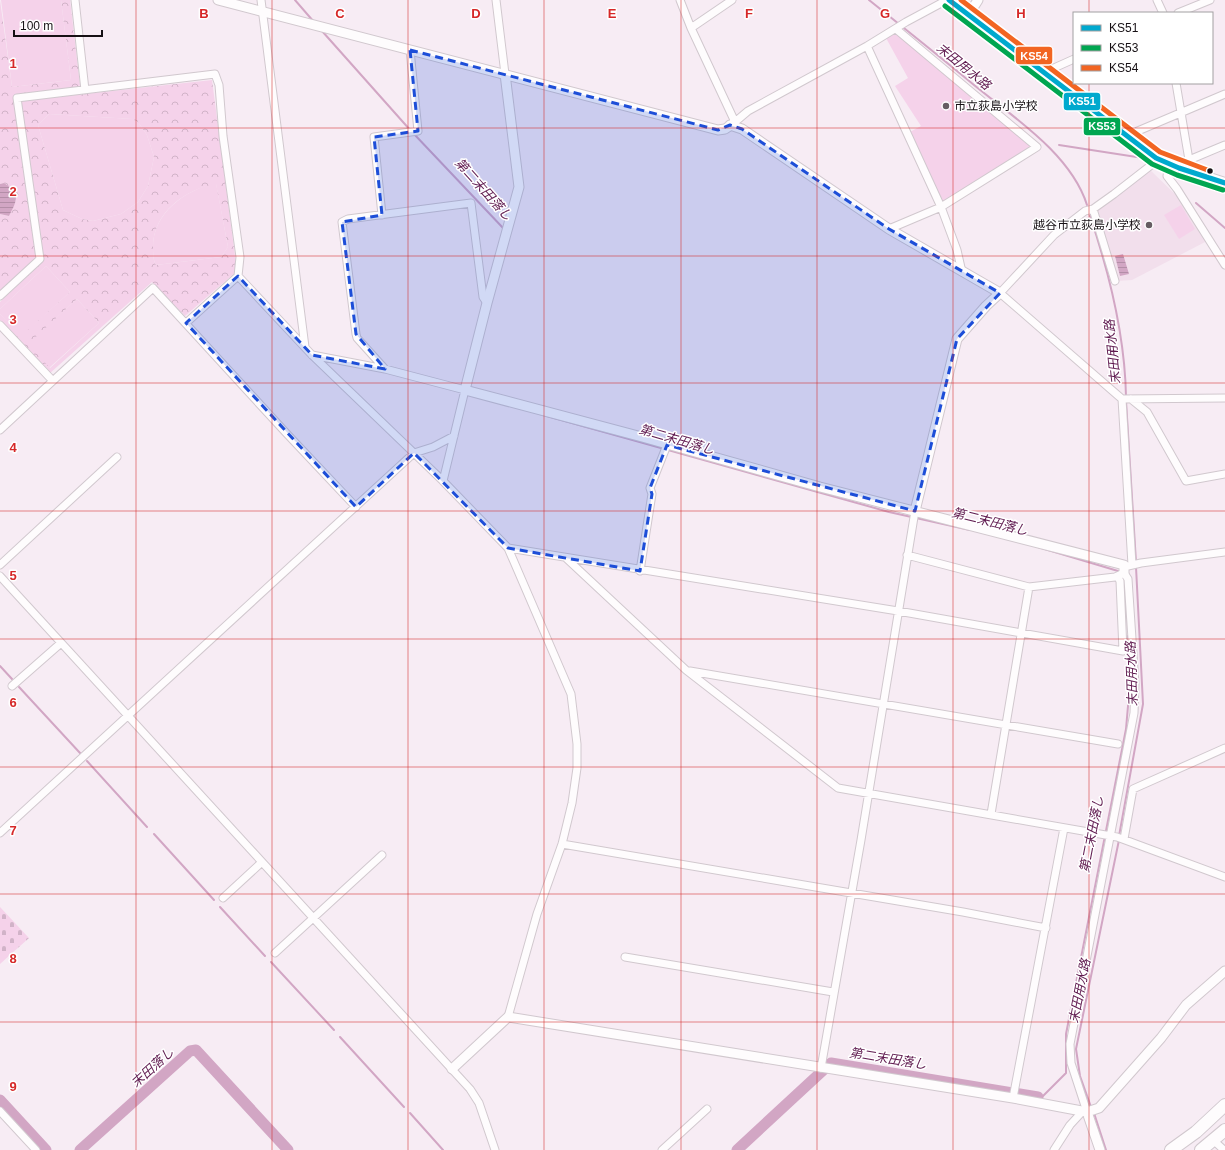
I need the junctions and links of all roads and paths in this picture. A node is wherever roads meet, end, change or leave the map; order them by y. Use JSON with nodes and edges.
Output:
{"nodes":[{"id":1,"x":75,"y":0,"type":"edge"},
{"id":2,"x":218,"y":0,"type":"edge"},
{"id":3,"x":262,"y":0,"type":"edge"},
{"id":4,"x":496,"y":0,"type":"edge"},
{"id":5,"x":680,"y":0,"type":"edge"},
{"id":6,"x":732,"y":0,"type":"edge"},
{"id":7,"x":948,"y":0,"type":"edge"},
{"id":8,"x":978,"y":0,"type":"edge"},
{"id":9,"x":1157,"y":0,"type":"edge"},
{"id":10,"x":1210,"y":0,"type":"edge"},
{"id":11,"x":262,"y":11,"type":"junction"},
{"id":12,"x":1162,"y":12,"type":"edge"},
{"id":13,"x":1180,"y":12,"type":"edge"},
{"id":14,"x":970,"y":14,"type":"junction"},
{"id":15,"x":691,"y":28,"type":"junction"},
{"id":16,"x":896,"y":29,"type":"junction"},
{"id":17,"x":867,"y":46,"type":"junction"},
{"id":18,"x":410,"y":50,"type":"junction"},
{"id":19,"x":1073,"y":59,"type":"edge"},
{"id":20,"x":1045,"y":72,"type":"junction"},
{"id":21,"x":505,"y":74,"type":"junction"},
{"id":22,"x":1176,"y":84,"type":"edge"},
{"id":23,"x":85,"y":90,"type":"junction"},
{"id":24,"x":1225,"y":94,"type":"edge"},
{"id":25,"x":1181,"y":111,"type":"junction"},
{"id":26,"x":733,"y":124,"type":"junction"},
{"id":27,"x":1126,"y":136,"type":"junction"},
{"id":28,"x":1225,"y":145,"type":"edge"},
{"id":29,"x":1156,"y":158,"type":"junction"},
{"id":30,"x":1189,"y":160,"type":"junction"},
{"id":31,"x":1174,"y":166,"type":"junction"},
{"id":32,"x":1225,"y":183,"type":"edge"},
{"id":33,"x":941,"y":207,"type":"junction"},
{"id":34,"x":1093,"y":209,"type":"junction"},
{"id":35,"x":382,"y":215,"type":"junction"},
{"id":36,"x":889,"y":229,"type":"junction"},
{"id":37,"x":1225,"y":265,"type":"edge"},
{"id":38,"x":962,"y":272,"type":"junction"},
{"id":39,"x":238,"y":276,"type":"junction"},
{"id":40,"x":1114,"y":281,"type":"dead end"},
{"id":41,"x":1000,"y":293,"type":"junction"},
{"id":42,"x":0,"y":296,"type":"edge"},
{"id":43,"x":487,"y":303,"type":"junction"},
{"id":44,"x":186,"y":323,"type":"junction"},
{"id":45,"x":0,"y":325,"type":"edge"},
{"id":46,"x":305,"y":347,"type":"junction"},
{"id":47,"x":312,"y":355,"type":"junction"},
{"id":48,"x":385,"y":369,"type":"junction"},
{"id":49,"x":52,"y":380,"type":"junction"},
{"id":50,"x":465,"y":390,"type":"junction"},
{"id":51,"x":1225,"y":398,"type":"edge"},
{"id":52,"x":1122,"y":399,"type":"junction"},
{"id":53,"x":1131,"y":399,"type":"junction"},
{"id":54,"x":0,"y":430,"type":"edge"},
{"id":55,"x":454,"y":436,"type":"junction"},
{"id":56,"x":667,"y":445,"type":"junction"},
{"id":57,"x":414,"y":453,"type":"junction"},
{"id":58,"x":118,"y":457,"type":"dead end"},
{"id":59,"x":1225,"y":474,"type":"edge"},
{"id":60,"x":443,"y":481,"type":"junction"},
{"id":61,"x":356,"y":507,"type":"junction"},
{"id":62,"x":915,"y":511,"type":"junction"},
{"id":63,"x":508,"y":548,"type":"junction"},
{"id":64,"x":1225,"y":552,"type":"edge"},
{"id":65,"x":907,"y":555,"type":"junction"},
{"id":66,"x":566,"y":558,"type":"junction"},
{"id":67,"x":0,"y":565,"type":"edge"},
{"id":68,"x":1124,"y":570,"type":"junction"},
{"id":69,"x":640,"y":571,"type":"junction"},
{"id":70,"x":0,"y":576,"type":"edge"},
{"id":71,"x":1029,"y":587,"type":"junction"},
{"id":72,"x":898,"y":611,"type":"junction"},
{"id":73,"x":1022,"y":634,"type":"junction"},
{"id":74,"x":61,"y":643,"type":"junction"},
{"id":75,"x":686,"y":670,"type":"junction"},
{"id":76,"x":12,"y":686,"type":"dead end"},
{"id":77,"x":883,"y":704,"type":"junction"},
{"id":78,"x":128,"y":716,"type":"junction"},
{"id":79,"x":1005,"y":725,"type":"junction"},
{"id":80,"x":1118,"y":744,"type":"dead end"},
{"id":81,"x":1225,"y":748,"type":"edge"},
{"id":82,"x":868,"y":794,"type":"junction"},
{"id":83,"x":991,"y":814,"type":"junction"},
{"id":84,"x":1064,"y":828,"type":"junction"},
{"id":85,"x":0,"y":833,"type":"edge"},
{"id":86,"x":1110,"y":836,"type":"junction"},
{"id":87,"x":1124,"y":838,"type":"junction"},
{"id":88,"x":562,"y":844,"type":"junction"},
{"id":89,"x":382,"y":855,"type":"dead end"},
{"id":90,"x":262,"y":862,"type":"junction"},
{"id":91,"x":1225,"y":877,"type":"edge"},
{"id":92,"x":851,"y":893,"type":"junction"},
{"id":93,"x":223,"y":898,"type":"dead end"},
{"id":94,"x":314,"y":918,"type":"junction"},
{"id":95,"x":1046,"y":928,"type":"junction"},
{"id":96,"x":275,"y":953,"type":"dead end"},
{"id":97,"x":625,"y":957,"type":"dead end"},
{"id":98,"x":1225,"y":971,"type":"edge"},
{"id":99,"x":833,"y":992,"type":"junction"},
{"id":100,"x":508,"y":1017,"type":"junction"},
{"id":101,"x":821,"y":1068,"type":"junction"},
{"id":102,"x":452,"y":1069,"type":"junction"},
{"id":103,"x":1013,"y":1098,"type":"junction"},
{"id":104,"x":1225,"y":1105,"type":"edge"},
{"id":105,"x":707,"y":1109,"type":"dead end"},
{"id":106,"x":0,"y":1111,"type":"edge"},
{"id":107,"x":1085,"y":1112,"type":"junction"},
{"id":108,"x":1225,"y":1130,"type":"edge"},
{"id":109,"x":1213,"y":1140,"type":"junction"},
{"id":110,"x":36,"y":1150,"type":"edge"},
{"id":111,"x":495,"y":1150,"type":"edge"},
{"id":112,"x":662,"y":1150,"type":"edge"},
{"id":113,"x":1054,"y":1150,"type":"edge"},
{"id":114,"x":1100,"y":1150,"type":"edge"},
{"id":115,"x":1171,"y":1150,"type":"edge"},
{"id":116,"x":1201,"y":1150,"type":"edge"},
{"id":117,"x":1224,"y":1150,"type":"edge"}],
"edges":[{"from":1,"to":23,"type":"street"},
{"from":2,"to":11,"type":"street"},
{"from":3,"to":11,"type":"street"},
{"from":4,"to":21,"type":"street"},
{"from":5,"to":15,"type":"street"},
{"from":6,"to":15,"type":"street"},
{"from":7,"to":14,"type":"main road"},
{"from":7,"to":16,"type":"street"},
{"from":8,"to":14,"type":"street"},
{"from":9,"to":12,"type":"street"},
{"from":10,"to":13,"type":"street"},
{"from":11,"to":18,"type":"street"},
{"from":11,"to":46,"type":"street"},
{"from":14,"to":20,"type":"main road"},
{"from":15,"to":26,"type":"street"},
{"from":16,"to":17,"type":"street"},
{"from":16,"to":33,"type":"street"},
{"from":17,"to":26,"type":"street"},
{"from":17,"to":33,"type":"street"},
{"from":18,"to":21,"type":"street"},
{"from":18,"to":35,"type":"street"},
{"from":19,"to":20,"type":"street"},
{"from":20,"to":27,"type":"main road"},
{"from":21,"to":26,"type":"street"},
{"from":21,"to":43,"type":"street"},
{"from":22,"to":25,"type":"street"},
{"from":23,"to":39,"type":"street"},
{"from":23,"to":42,"type":"street"},
{"from":24,"to":25,"type":"street"},
{"from":25,"to":27,"type":"street"},
{"from":25,"to":30,"type":"street"},
{"from":26,"to":36,"type":"street"},
{"from":27,"to":29,"type":"main road"},
{"from":28,"to":30,"type":"street"},
{"from":29,"to":31,"type":"main road"},
{"from":29,"to":34,"type":"street"},
{"from":30,"to":31,"type":"street"},
{"from":31,"to":32,"type":"main road"},
{"from":31,"to":37,"type":"street"},
{"from":33,"to":36,"type":"street"},
{"from":33,"to":38,"type":"street"},
{"from":34,"to":40,"type":"street"},
{"from":34,"to":41,"type":"street"},
{"from":35,"to":43,"type":"street"},
{"from":35,"to":48,"type":"street"},
{"from":36,"to":38,"type":"street"},
{"from":38,"to":41,"type":"street"},
{"from":39,"to":44,"type":"street"},
{"from":39,"to":46,"type":"street"},
{"from":41,"to":52,"type":"street"},
{"from":41,"to":62,"type":"street"},
{"from":43,"to":50,"type":"street"},
{"from":44,"to":49,"type":"street"},
{"from":44,"to":61,"type":"street"},
{"from":45,"to":49,"type":"street"},
{"from":46,"to":47,"type":"street"},
{"from":47,"to":48,"type":"street"},
{"from":47,"to":57,"type":"street"},
{"from":48,"to":50,"type":"street"},
{"from":49,"to":54,"type":"street"},
{"from":50,"to":55,"type":"street"},
{"from":50,"to":56,"type":"street"},
{"from":51,"to":53,"type":"street"},
{"from":52,"to":53,"type":"street"},
{"from":52,"to":68,"type":"street"},
{"from":53,"to":59,"type":"street"},
{"from":55,"to":57,"type":"street"},
{"from":55,"to":60,"type":"street"},
{"from":56,"to":62,"type":"street"},
{"from":56,"to":69,"type":"street"},
{"from":57,"to":60,"type":"street"},
{"from":57,"to":61,"type":"street"},
{"from":58,"to":67,"type":"street"},
{"from":60,"to":63,"type":"street"},
{"from":61,"to":78,"type":"street"},
{"from":62,"to":65,"type":"street"},
{"from":62,"to":68,"type":"street"},
{"from":63,"to":66,"type":"street"},
{"from":63,"to":88,"type":"street"},
{"from":64,"to":68,"type":"street"},
{"from":65,"to":71,"type":"street"},
{"from":65,"to":72,"type":"street"},
{"from":66,"to":69,"type":"street"},
{"from":66,"to":75,"type":"street"},
{"from":68,"to":71,"type":"street"},
{"from":68,"to":73,"type":"street"},
{"from":68,"to":86,"type":"street"},
{"from":69,"to":72,"type":"street"},
{"from":70,"to":74,"type":"street"},
{"from":71,"to":73,"type":"street"},
{"from":72,"to":73,"type":"street"},
{"from":72,"to":77,"type":"street"},
{"from":73,"to":79,"type":"street"},
{"from":74,"to":76,"type":"street"},
{"from":74,"to":78,"type":"street"},
{"from":75,"to":77,"type":"street"},
{"from":75,"to":82,"type":"street"},
{"from":77,"to":79,"type":"street"},
{"from":77,"to":82,"type":"street"},
{"from":78,"to":85,"type":"street"},
{"from":78,"to":90,"type":"street"},
{"from":79,"to":80,"type":"street"},
{"from":79,"to":83,"type":"street"},
{"from":81,"to":87,"type":"street"},
{"from":82,"to":83,"type":"street"},
{"from":82,"to":92,"type":"street"},
{"from":83,"to":84,"type":"street"},
{"from":84,"to":86,"type":"street"},
{"from":84,"to":95,"type":"street"},
{"from":86,"to":87,"type":"street"},
{"from":86,"to":107,"type":"street"},
{"from":87,"to":91,"type":"street"},
{"from":88,"to":92,"type":"street"},
{"from":88,"to":100,"type":"street"},
{"from":89,"to":94,"type":"street"},
{"from":90,"to":93,"type":"street"},
{"from":90,"to":94,"type":"street"},
{"from":92,"to":95,"type":"street"},
{"from":92,"to":99,"type":"street"},
{"from":94,"to":96,"type":"street"},
{"from":94,"to":102,"type":"street"},
{"from":95,"to":103,"type":"street"},
{"from":97,"to":99,"type":"street"},
{"from":98,"to":107,"type":"street"},
{"from":99,"to":101,"type":"street"},
{"from":100,"to":101,"type":"street"},
{"from":100,"to":102,"type":"street"},
{"from":101,"to":103,"type":"street"},
{"from":102,"to":111,"type":"street"},
{"from":103,"to":107,"type":"street"},
{"from":104,"to":115,"type":"highway"},
{"from":105,"to":112,"type":"street"},
{"from":106,"to":110,"type":"street"},
{"from":107,"to":113,"type":"street"},
{"from":107,"to":114,"type":"street"},
{"from":108,"to":109,"type":"highway"},
{"from":109,"to":116,"type":"highway"},
{"from":109,"to":117,"type":"street"}]}
